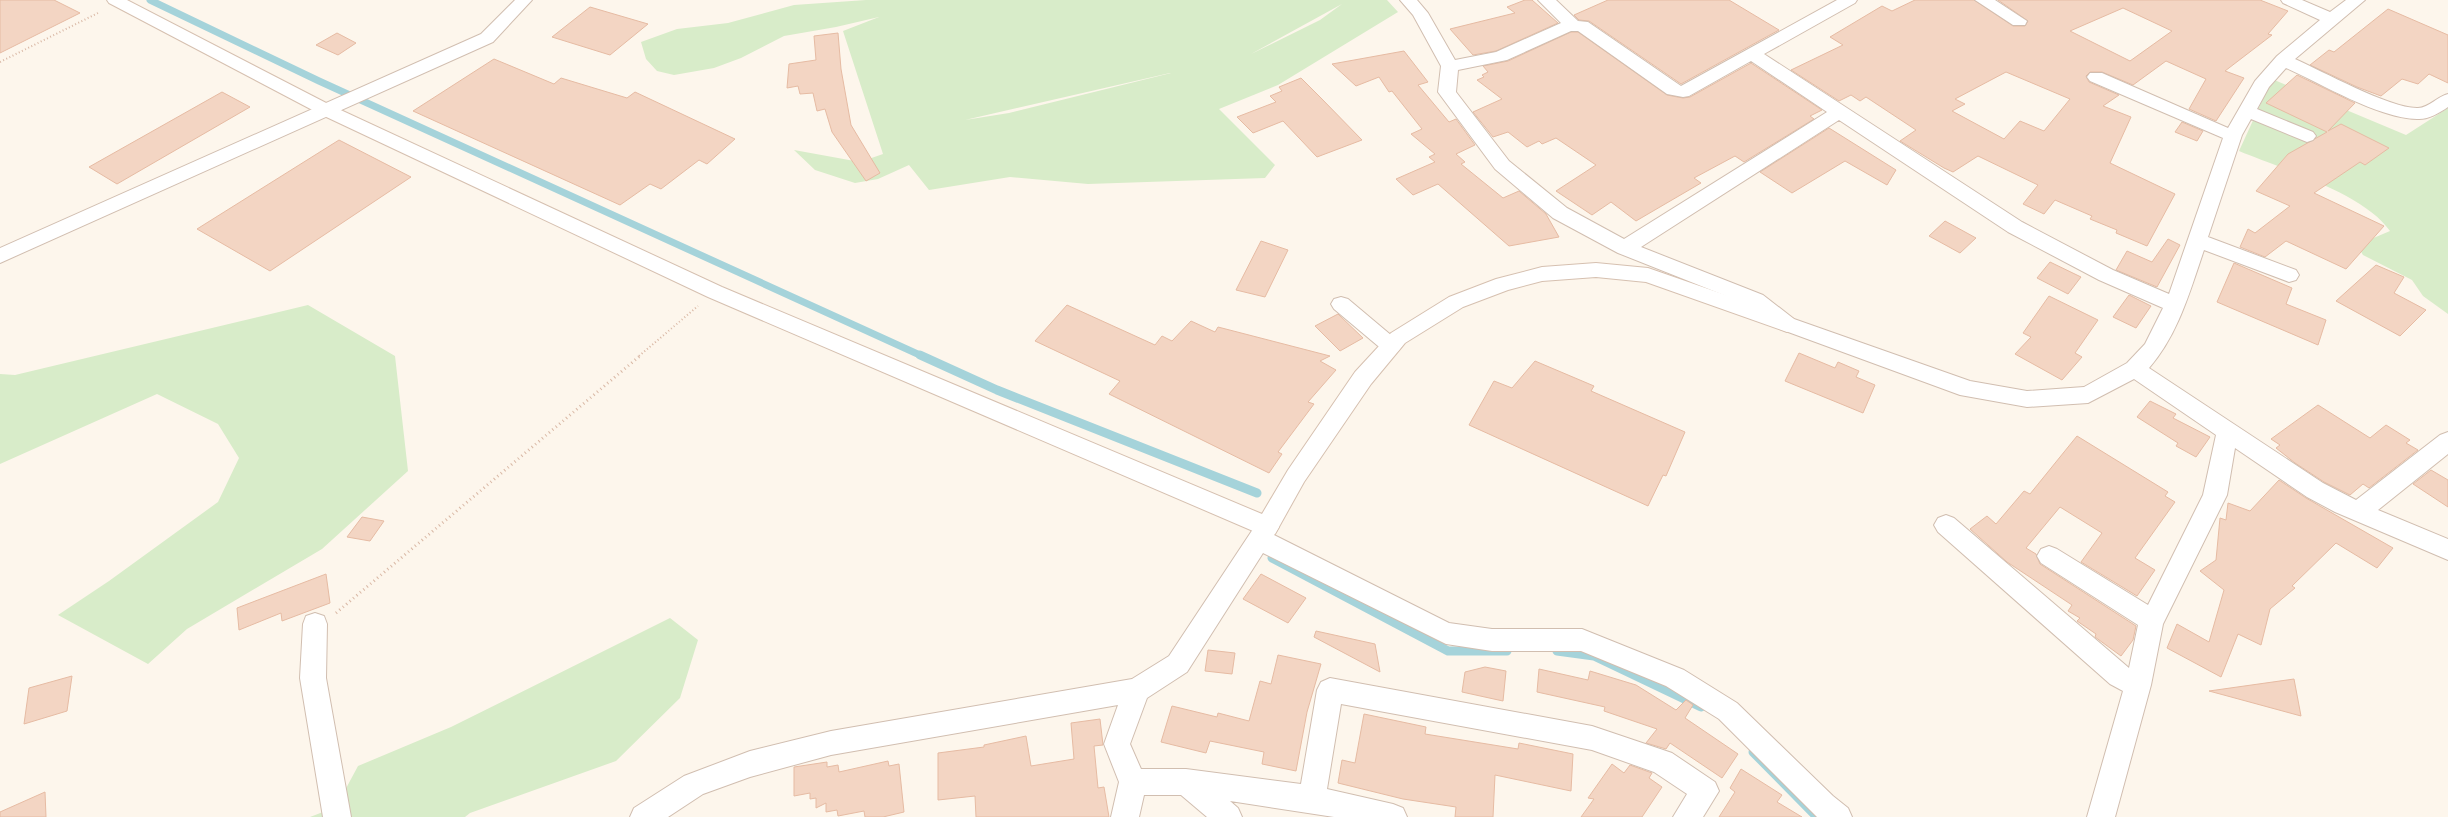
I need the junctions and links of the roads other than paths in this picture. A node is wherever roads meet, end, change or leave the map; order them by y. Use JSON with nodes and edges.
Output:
{"nodes":[{"id":1,"x":524,"y":0,"type":"edge"},
{"id":2,"x":1408,"y":0,"type":"edge"},
{"id":3,"x":1546,"y":0,"type":"edge"},
{"id":4,"x":1983,"y":0,"type":"edge"},
{"id":5,"x":2289,"y":0,"type":"edge"},
{"id":6,"x":2357,"y":0,"type":"edge"},
{"id":7,"x":117,"y":1,"type":"edge"},
{"id":8,"x":1841,"y":2,"type":"edge"},
{"id":9,"x":2331,"y":19,"type":"junction"},
{"id":10,"x":2019,"y":21,"type":"dead end"},
{"id":11,"x":1574,"y":26,"type":"junction"},
{"id":12,"x":1752,"y":54,"type":"junction"},
{"id":13,"x":2283,"y":60,"type":"junction"},
{"id":14,"x":1450,"y":66,"type":"junction"},
{"id":15,"x":2096,"y":77,"type":"dead end"},
{"id":16,"x":2448,"y":99,"type":"edge"},
{"id":17,"x":326,"y":110,"type":"junction"},
{"id":18,"x":1839,"y":112,"type":"junction"},
{"id":19,"x":2246,"y":112,"type":"junction"},
{"id":20,"x":2234,"y":135,"type":"junction"},
{"id":21,"x":2307,"y":136,"type":"dead end"},
{"id":22,"x":2197,"y":240,"type":"junction"},
{"id":23,"x":1625,"y":248,"type":"junction"},
{"id":24,"x":0,"y":256,"type":"edge"},
{"id":25,"x":2289,"y":275,"type":"dead end"},
{"id":26,"x":1341,"y":304,"type":"dead end"},
{"id":27,"x":2175,"y":305,"type":"junction"},
{"id":28,"x":1787,"y":324,"type":"junction"},
{"id":29,"x":1391,"y":346,"type":"junction"},
{"id":30,"x":2136,"y":369,"type":"junction"},
{"id":31,"x":2227,"y":433,"type":"junction"},
{"id":32,"x":2448,"y":441,"type":"edge"},
{"id":33,"x":2358,"y":512,"type":"junction"},
{"id":34,"x":1946,"y":525,"type":"dead end"},
{"id":35,"x":1263,"y":533,"type":"junction"},
{"id":36,"x":2448,"y":550,"type":"edge"},
{"id":37,"x":2049,"y":556,"type":"dead end"},
{"id":38,"x":2152,"y":621,"type":"junction"},
{"id":39,"x":315,"y":624,"type":"road end"},
{"id":40,"x":2138,"y":685,"type":"junction"},
{"id":41,"x":1137,"y":690,"type":"junction"},
{"id":42,"x":1133,"y":782,"type":"junction"},
{"id":43,"x":1186,"y":782,"type":"junction"},
{"id":44,"x":1312,"y":799,"type":"junction"},
{"id":45,"x":337,"y":817,"type":"edge"},
{"id":46,"x":644,"y":817,"type":"edge"},
{"id":47,"x":1125,"y":817,"type":"edge"},
{"id":48,"x":1228,"y":817,"type":"edge"},
{"id":49,"x":1393,"y":817,"type":"edge"},
{"id":50,"x":1687,"y":817,"type":"edge"},
{"id":51,"x":1838,"y":817,"type":"edge"},
{"id":52,"x":2101,"y":817,"type":"edge"}],
"edges":[{"from":1,"to":17,"type":"street"},
{"from":2,"to":14,"type":"street"},
{"from":3,"to":11,"type":"street"},
{"from":4,"to":10,"type":"street"},
{"from":5,"to":9,"type":"street"},
{"from":6,"to":9,"type":"street"},
{"from":7,"to":17,"type":"street"},
{"from":8,"to":12,"type":"street"},
{"from":9,"to":13,"type":"street"},
{"from":11,"to":12,"type":"street"},
{"from":11,"to":14,"type":"street"},
{"from":12,"to":18,"type":"street"},
{"from":13,"to":16,"type":"street"},
{"from":13,"to":19,"type":"street"},
{"from":14,"to":23,"type":"street"},
{"from":15,"to":20,"type":"street"},
{"from":17,"to":24,"type":"street"},
{"from":17,"to":35,"type":"street"},
{"from":18,"to":23,"type":"street"},
{"from":18,"to":27,"type":"street"},
{"from":19,"to":20,"type":"street"},
{"from":19,"to":21,"type":"street"},
{"from":20,"to":22,"type":"street"},
{"from":22,"to":25,"type":"street"},
{"from":22,"to":27,"type":"street"},
{"from":23,"to":28,"type":"street"},
{"from":26,"to":29,"type":"street"},
{"from":27,"to":30,"type":"street"},
{"from":28,"to":29,"type":"street"},
{"from":28,"to":30,"type":"street"},
{"from":29,"to":35,"type":"street"},
{"from":30,"to":31,"type":"street"},
{"from":31,"to":33,"type":"street"},
{"from":31,"to":38,"type":"street"},
{"from":32,"to":33,"type":"street"},
{"from":33,"to":36,"type":"street"},
{"from":34,"to":40,"type":"street"},
{"from":35,"to":41,"type":"street"},
{"from":35,"to":51,"type":"street"},
{"from":37,"to":38,"type":"street"},
{"from":38,"to":40,"type":"street"},
{"from":39,"to":45,"type":"street"},
{"from":40,"to":52,"type":"street"},
{"from":41,"to":42,"type":"street"},
{"from":41,"to":46,"type":"street"},
{"from":42,"to":43,"type":"street"},
{"from":42,"to":47,"type":"street"},
{"from":43,"to":44,"type":"street"},
{"from":43,"to":48,"type":"street"},
{"from":44,"to":49,"type":"street"},
{"from":44,"to":50,"type":"street"}]}
